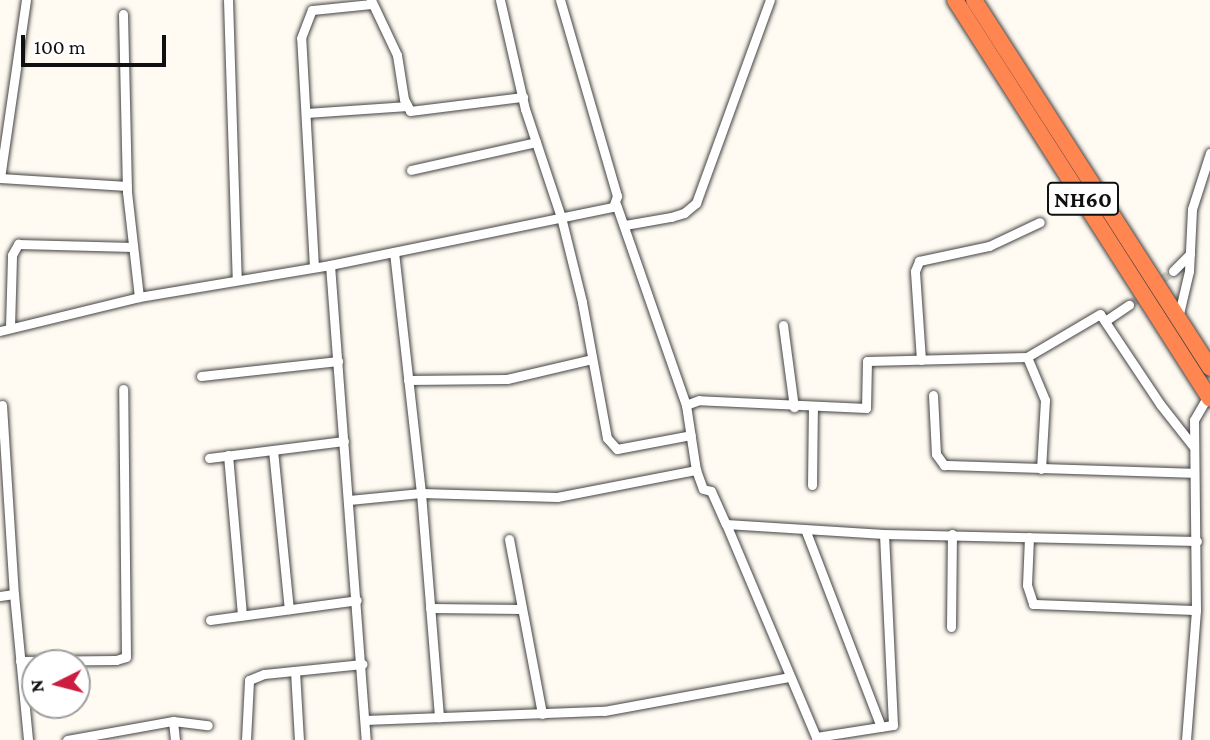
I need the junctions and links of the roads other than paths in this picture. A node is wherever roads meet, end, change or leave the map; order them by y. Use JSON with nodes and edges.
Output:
{"nodes":[{"id":1,"x":26,"y":0,"type":"edge"},
{"id":2,"x":228,"y":0,"type":"edge"},
{"id":3,"x":500,"y":0,"type":"edge"},
{"id":4,"x":560,"y":0,"type":"edge"},
{"id":5,"x":771,"y":0,"type":"edge"},
{"id":6,"x":955,"y":0,"type":"edge"},
{"id":7,"x":974,"y":0,"type":"edge"},
{"id":8,"x":372,"y":2,"type":"edge"},
{"id":9,"x":318,"y":4,"type":"edge"},
{"id":10,"x":123,"y":15,"type":"dead end"},
{"id":11,"x":523,"y":97,"type":"junction"},
{"id":12,"x":407,"y":106,"type":"junction"},
{"id":13,"x":307,"y":113,"type":"junction"},
{"id":14,"x":536,"y":142,"type":"junction"},
{"id":15,"x":1210,"y":153,"type":"edge"},
{"id":16,"x":411,"y":170,"type":"dead end"},
{"id":17,"x":0,"y":178,"type":"edge"},
{"id":18,"x":127,"y":186,"type":"junction"},
{"id":19,"x":616,"y":204,"type":"junction"},
{"id":20,"x":561,"y":216,"type":"junction"},
{"id":21,"x":1040,"y":222,"type":"dead end"},
{"id":22,"x":625,"y":225,"type":"junction"},
{"id":23,"x":133,"y":247,"type":"junction"},
{"id":24,"x":394,"y":252,"type":"junction"},
{"id":25,"x":1190,"y":254,"type":"junction"},
{"id":26,"x":330,"y":265,"type":"junction"},
{"id":27,"x":314,"y":267,"type":"junction"},
{"id":28,"x":1173,"y":271,"type":"tunnel mouth"},
{"id":29,"x":237,"y":280,"type":"junction"},
{"id":30,"x":139,"y":297,"type":"junction"},
{"id":31,"x":1129,"y":305,"type":"tunnel mouth"},
{"id":32,"x":1178,"y":318,"type":"junction"},
{"id":33,"x":1105,"y":321,"type":"junction"},
{"id":34,"x":783,"y":325,"type":"dead end"},
{"id":35,"x":10,"y":328,"type":"junction"},
{"id":36,"x":0,"y":331,"type":"edge"},
{"id":37,"x":1027,"y":358,"type":"junction"},
{"id":38,"x":592,"y":359,"type":"junction"},
{"id":39,"x":921,"y":360,"type":"junction"},
{"id":40,"x":338,"y":362,"type":"junction"},
{"id":41,"x":1210,"y":368,"type":"edge"},
{"id":42,"x":201,"y":376,"type":"dead end"},
{"id":43,"x":408,"y":380,"type":"junction"},
{"id":44,"x":123,"y":389,"type":"dead end"},
{"id":45,"x":933,"y":395,"type":"dead end"},
{"id":46,"x":1209,"y":395,"type":"edge"},
{"id":47,"x":2,"y":405,"type":"dead end"},
{"id":48,"x":686,"y":405,"type":"junction"},
{"id":49,"x":794,"y":407,"type":"junction"},
{"id":50,"x":813,"y":407,"type":"junction"},
{"id":51,"x":691,"y":435,"type":"junction"},
{"id":52,"x":344,"y":441,"type":"junction"},
{"id":53,"x":1194,"y":446,"type":"junction"},
{"id":54,"x":273,"y":450,"type":"junction"},
{"id":55,"x":228,"y":455,"type":"junction"},
{"id":56,"x":209,"y":458,"type":"dead end"},
{"id":57,"x":1041,"y":468,"type":"junction"},
{"id":58,"x":696,"y":470,"type":"junction"},
{"id":59,"x":1194,"y":473,"type":"junction"},
{"id":60,"x":812,"y":485,"type":"dead end"},
{"id":61,"x":421,"y":493,"type":"junction"},
{"id":62,"x":349,"y":500,"type":"junction"},
{"id":63,"x":726,"y":524,"type":"junction"},
{"id":64,"x":805,"y":528,"type":"junction"},
{"id":65,"x":884,"y":534,"type":"junction"},
{"id":66,"x":952,"y":534,"type":"junction"},
{"id":67,"x":1029,"y":537,"type":"junction"},
{"id":68,"x":509,"y":539,"type":"dead end"},
{"id":69,"x":1197,"y":541,"type":"junction"},
{"id":70,"x":14,"y":594,"type":"junction"},
{"id":71,"x":0,"y":596,"type":"edge"},
{"id":72,"x":357,"y":600,"type":"junction"},
{"id":73,"x":430,"y":608,"type":"junction"},
{"id":74,"x":289,"y":609,"type":"junction"},
{"id":75,"x":522,"y":609,"type":"junction"},
{"id":76,"x":1196,"y":610,"type":"junction"},
{"id":77,"x":242,"y":615,"type":"junction"},
{"id":78,"x":210,"y":620,"type":"dead end"},
{"id":79,"x":951,"y":627,"type":"dead end"},
{"id":80,"x":20,"y":661,"type":"junction"},
{"id":81,"x":362,"y":664,"type":"junction"},
{"id":82,"x":295,"y":671,"type":"junction"},
{"id":83,"x":790,"y":677,"type":"junction"},
{"id":84,"x":542,"y":714,"type":"junction"},
{"id":85,"x":439,"y":717,"type":"junction"},
{"id":86,"x":365,"y":720,"type":"junction"},
{"id":87,"x":173,"y":721,"type":"junction"},
{"id":88,"x":208,"y":725,"type":"dead end"},
{"id":89,"x":881,"y":727,"type":"junction"},
{"id":90,"x":817,"y":739,"type":"edge"},
{"id":91,"x":28,"y":740,"type":"edge"},
{"id":92,"x":67,"y":740,"type":"edge"},
{"id":93,"x":175,"y":740,"type":"edge"},
{"id":94,"x":246,"y":740,"type":"edge"},
{"id":95,"x":299,"y":740,"type":"edge"},
{"id":96,"x":366,"y":740,"type":"edge"},
{"id":97,"x":805,"y":740,"type":"edge"},
{"id":98,"x":1186,"y":740,"type":"edge"}],
"edges":[{"from":1,"to":17,"type":"street"},
{"from":2,"to":29,"type":"street"},
{"from":3,"to":11,"type":"street"},
{"from":4,"to":19,"type":"street"},
{"from":5,"to":22,"type":"street"},
{"from":6,"to":46,"type":"highway","number":"NH60"},
{"from":7,"to":32,"type":"highway","number":"NH60"},
{"from":8,"to":9,"type":"street"},
{"from":8,"to":12,"type":"street"},
{"from":9,"to":13,"type":"street"},
{"from":10,"to":18,"type":"street"},
{"from":11,"to":12,"type":"street"},
{"from":11,"to":14,"type":"street"},
{"from":12,"to":13,"type":"street"},
{"from":13,"to":27,"type":"street"},
{"from":14,"to":16,"type":"street"},
{"from":14,"to":20,"type":"street"},
{"from":15,"to":25,"type":"street"},
{"from":17,"to":18,"type":"street"},
{"from":18,"to":23,"type":"street"},
{"from":19,"to":20,"type":"street"},
{"from":19,"to":22,"type":"street"},
{"from":20,"to":24,"type":"street"},
{"from":20,"to":38,"type":"street"},
{"from":21,"to":39,"type":"street"},
{"from":22,"to":48,"type":"street"},
{"from":23,"to":30,"type":"street"},
{"from":23,"to":35,"type":"street"},
{"from":24,"to":26,"type":"street"},
{"from":24,"to":43,"type":"street"},
{"from":25,"to":28,"type":"street"},
{"from":25,"to":32,"type":"street"},
{"from":26,"to":27,"type":"street"},
{"from":26,"to":40,"type":"street"},
{"from":27,"to":29,"type":"street"},
{"from":29,"to":30,"type":"street"},
{"from":30,"to":35,"type":"street"},
{"from":31,"to":33,"type":"street"},
{"from":32,"to":41,"type":"highway","number":"NH60"},
{"from":33,"to":37,"type":"street"},
{"from":33,"to":53,"type":"street"},
{"from":34,"to":49,"type":"street"},
{"from":35,"to":36,"type":"street"},
{"from":37,"to":39,"type":"street"},
{"from":37,"to":57,"type":"street"},
{"from":38,"to":43,"type":"street"},
{"from":38,"to":51,"type":"street"},
{"from":39,"to":50,"type":"street"},
{"from":40,"to":42,"type":"street"},
{"from":40,"to":52,"type":"street"},
{"from":43,"to":61,"type":"street"},
{"from":44,"to":80,"type":"street"},
{"from":45,"to":57,"type":"street"},
{"from":46,"to":53,"type":"street"},
{"from":47,"to":70,"type":"street"},
{"from":48,"to":49,"type":"street"},
{"from":48,"to":51,"type":"street"},
{"from":49,"to":50,"type":"street"},
{"from":50,"to":60,"type":"street"},
{"from":51,"to":58,"type":"street"},
{"from":52,"to":54,"type":"street"},
{"from":52,"to":62,"type":"street"},
{"from":53,"to":59,"type":"street"},
{"from":54,"to":55,"type":"street"},
{"from":54,"to":74,"type":"street"},
{"from":55,"to":56,"type":"street"},
{"from":55,"to":77,"type":"street"},
{"from":57,"to":59,"type":"street"},
{"from":58,"to":61,"type":"street"},
{"from":58,"to":63,"type":"street"},
{"from":59,"to":69,"type":"street"},
{"from":61,"to":62,"type":"street"},
{"from":61,"to":73,"type":"street"},
{"from":62,"to":72,"type":"street"},
{"from":63,"to":64,"type":"street"},
{"from":63,"to":83,"type":"street"},
{"from":64,"to":65,"type":"street"},
{"from":64,"to":89,"type":"street"},
{"from":65,"to":66,"type":"street"},
{"from":65,"to":89,"type":"street"},
{"from":66,"to":67,"type":"street"},
{"from":66,"to":79,"type":"street"},
{"from":67,"to":69,"type":"street"},
{"from":67,"to":76,"type":"street"},
{"from":68,"to":75,"type":"street"},
{"from":69,"to":76,"type":"street"},
{"from":70,"to":71,"type":"street"},
{"from":70,"to":80,"type":"street"},
{"from":72,"to":74,"type":"street"},
{"from":72,"to":81,"type":"street"},
{"from":73,"to":75,"type":"street"},
{"from":73,"to":85,"type":"street"},
{"from":74,"to":77,"type":"street"},
{"from":75,"to":84,"type":"street"},
{"from":76,"to":98,"type":"street"},
{"from":77,"to":78,"type":"street"},
{"from":80,"to":91,"type":"street"},
{"from":81,"to":82,"type":"street"},
{"from":81,"to":86,"type":"street"},
{"from":82,"to":94,"type":"street"},
{"from":82,"to":95,"type":"street"},
{"from":83,"to":84,"type":"street"},
{"from":83,"to":90,"type":"street"},
{"from":84,"to":85,"type":"street"},
{"from":85,"to":86,"type":"street"},
{"from":86,"to":96,"type":"street"},
{"from":87,"to":88,"type":"street"},
{"from":87,"to":92,"type":"street"},
{"from":87,"to":93,"type":"street"},
{"from":89,"to":90,"type":"street"},
{"from":90,"to":97,"type":"street"}]}
